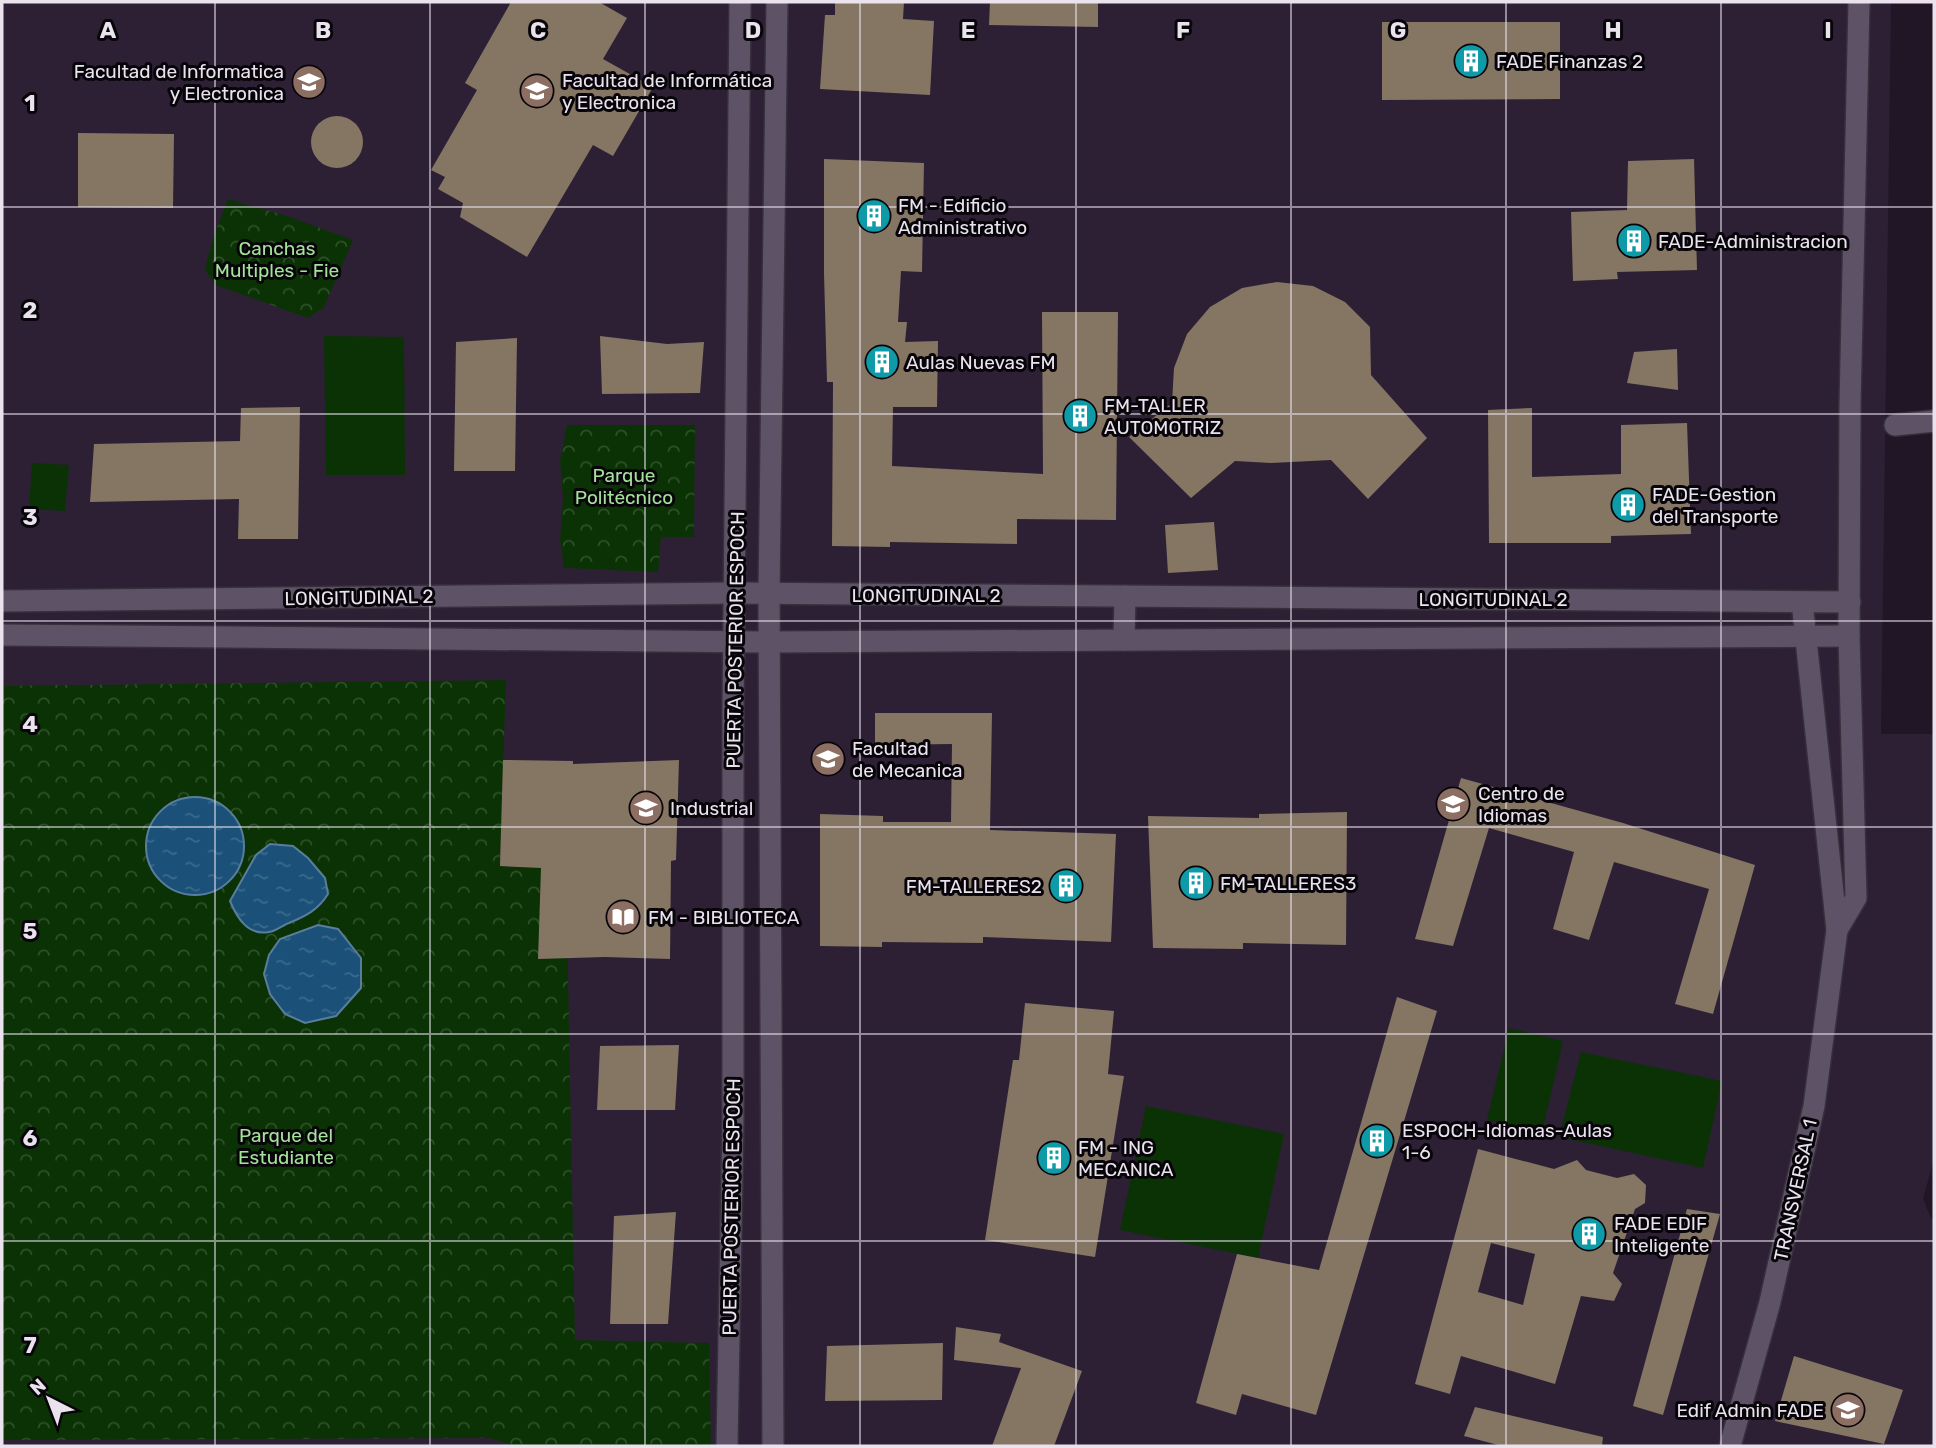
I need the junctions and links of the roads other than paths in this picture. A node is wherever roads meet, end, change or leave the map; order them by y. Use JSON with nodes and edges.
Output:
{"nodes":[{"id":1,"x":740,"y":2,"type":"edge"},
{"id":2,"x":777,"y":2,"type":"edge"},
{"id":3,"x":1859,"y":2,"type":"edge"},
{"id":4,"x":1934,"y":421,"type":"edge"},
{"id":5,"x":1895,"y":425,"type":"dead end"},
{"id":6,"x":735,"y":593,"type":"junction"},
{"id":7,"x":769,"y":593,"type":"junction"},
{"id":8,"x":1125,"y":596,"type":"junction"},
{"id":9,"x":2,"y":601,"type":"edge"},
{"id":10,"x":1802,"y":602,"type":"junction"},
{"id":11,"x":1850,"y":602,"type":"junction"},
{"id":12,"x":2,"y":635,"type":"edge"},
{"id":13,"x":1849,"y":636,"type":"junction"},
{"id":14,"x":1805,"y":637,"type":"junction"},
{"id":15,"x":735,"y":640,"type":"junction"},
{"id":16,"x":1124,"y":640,"type":"junction"},
{"id":17,"x":769,"y":642,"type":"junction"},
{"id":18,"x":1837,"y":930,"type":"junction"},
{"id":19,"x":727,"y":1446,"type":"edge"},
{"id":20,"x":774,"y":1446,"type":"edge"},
{"id":21,"x":1730,"y":1446,"type":"edge"}],
"edges":[{"from":1,"to":6,"type":"street","name":"PUERTA POSTERIOR ESPOCH"},
{"from":2,"to":7,"type":"street","name":"PUERTA POSTERIOR ESPOCH"},
{"from":3,"to":11,"type":"street","name":"TRANSVERSAL 1"},
{"from":4,"to":5,"type":"street"},
{"from":6,"to":7,"type":"street","name":"LONGITUDINAL 2"},
{"from":6,"to":9,"type":"street","name":"LONGITUDINAL 2"},
{"from":6,"to":15,"type":"street","name":"PUERTA POSTERIOR ESPOCH"},
{"from":7,"to":8,"type":"street","name":"LONGITUDINAL 2"},
{"from":7,"to":17,"type":"street","name":"PUERTA POSTERIOR ESPOCH"},
{"from":8,"to":10,"type":"street","name":"LONGITUDINAL 2"},
{"from":8,"to":16,"type":"street"},
{"from":10,"to":11,"type":"street","name":"LONGITUDINAL 2"},
{"from":10,"to":14,"type":"street","name":"TRANSVERSAL 1"},
{"from":11,"to":13,"type":"street","name":"TRANSVERSAL 1"},
{"from":12,"to":15,"type":"street","name":"LONGITUDINAL 2"},
{"from":13,"to":14,"type":"street","name":"LONGITUDINAL 2"},
{"from":13,"to":18,"type":"street","name":"TRANSVERSAL 1"},
{"from":14,"to":16,"type":"street","name":"LONGITUDINAL 2"},
{"from":14,"to":18,"type":"street","name":"TRANSVERSAL 1"},
{"from":15,"to":17,"type":"street","name":"LONGITUDINAL 2"},
{"from":15,"to":19,"type":"street","name":"PUERTA POSTERIOR ESPOCH"},
{"from":16,"to":17,"type":"street","name":"LONGITUDINAL 2"},
{"from":17,"to":20,"type":"street","name":"PUERTA POSTERIOR ESPOCH"},
{"from":18,"to":21,"type":"street","name":"TRANSVERSAL 1"}]}
